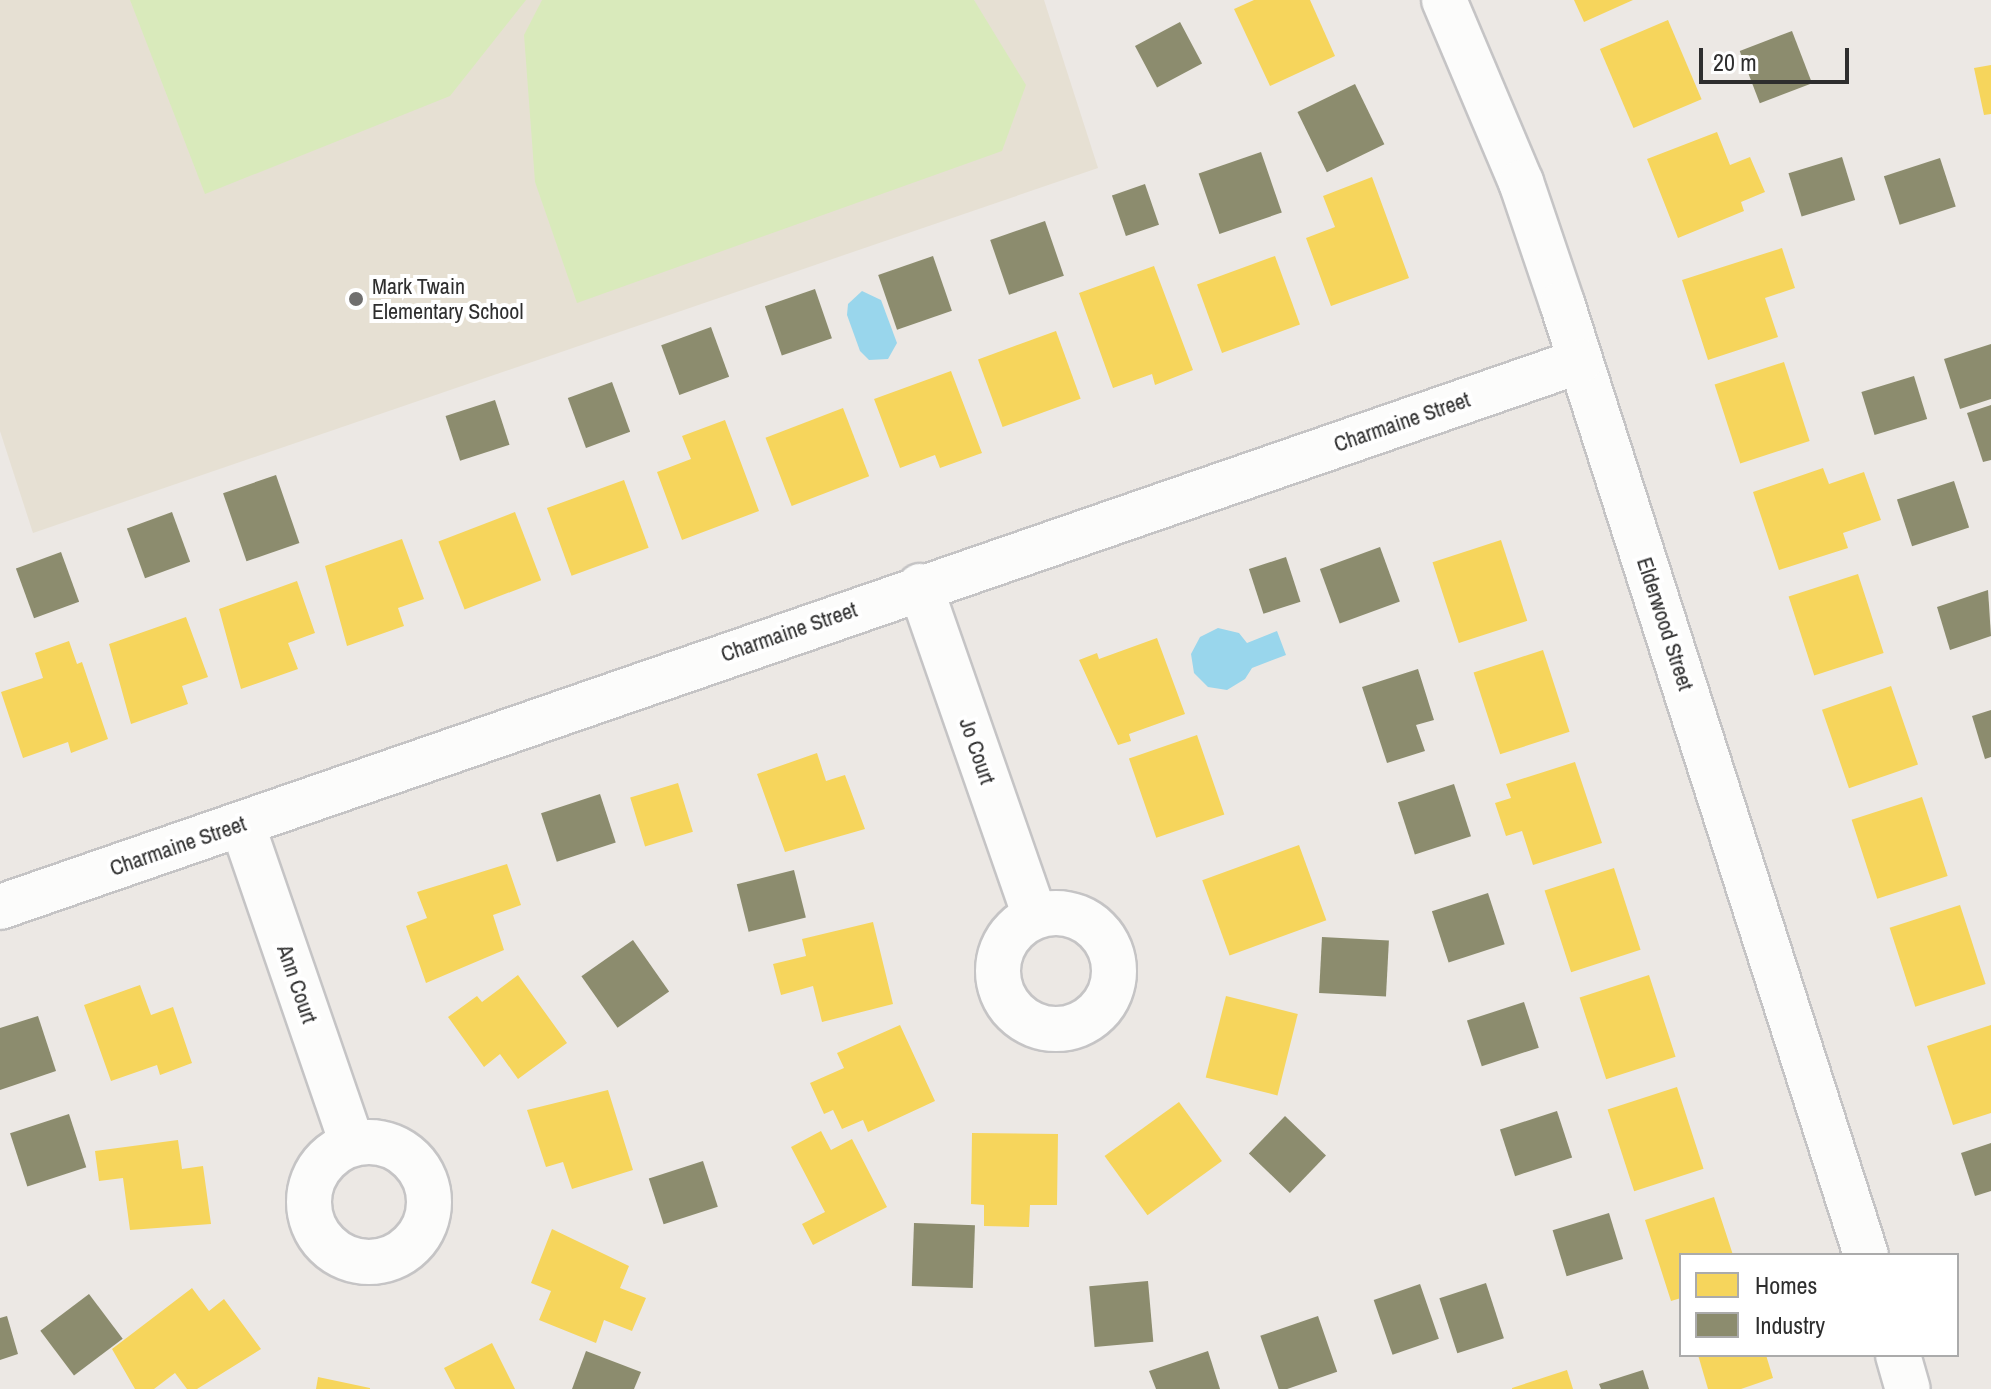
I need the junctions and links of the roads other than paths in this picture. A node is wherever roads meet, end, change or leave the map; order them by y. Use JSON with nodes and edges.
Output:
{"nodes":[{"id":1,"x":1444,"y":0,"type":"edge"},
{"id":2,"x":1580,"y":361,"type":"junction"},
{"id":3,"x":920,"y":586,"type":"junction"},
{"id":4,"x":242,"y":824,"type":"junction"},
{"id":5,"x":0,"y":907,"type":"edge"},
{"id":6,"x":1035,"y":916,"type":"dead end"},
{"id":7,"x":352,"y":1144,"type":"dead end"},
{"id":8,"x":1865,"y":1253,"type":"edge"},
{"id":9,"x":1899,"y":1357,"type":"edge"},
{"id":10,"x":1908,"y":1389,"type":"edge"}],
"edges":[{"from":1,"to":2,"type":"street","name":"Elderwood Street"},
{"from":2,"to":3,"type":"street","name":"Charmaine Street"},
{"from":2,"to":8,"type":"street","name":"Elderwood Street"},
{"from":3,"to":4,"type":"street","name":"Charmaine Street"},
{"from":3,"to":6,"type":"street","name":"Jo Court"},
{"from":4,"to":5,"type":"street","name":"Charmaine Street"},
{"from":4,"to":7,"type":"street","name":"Ann Court"},
{"from":9,"to":10,"type":"street"}]}
